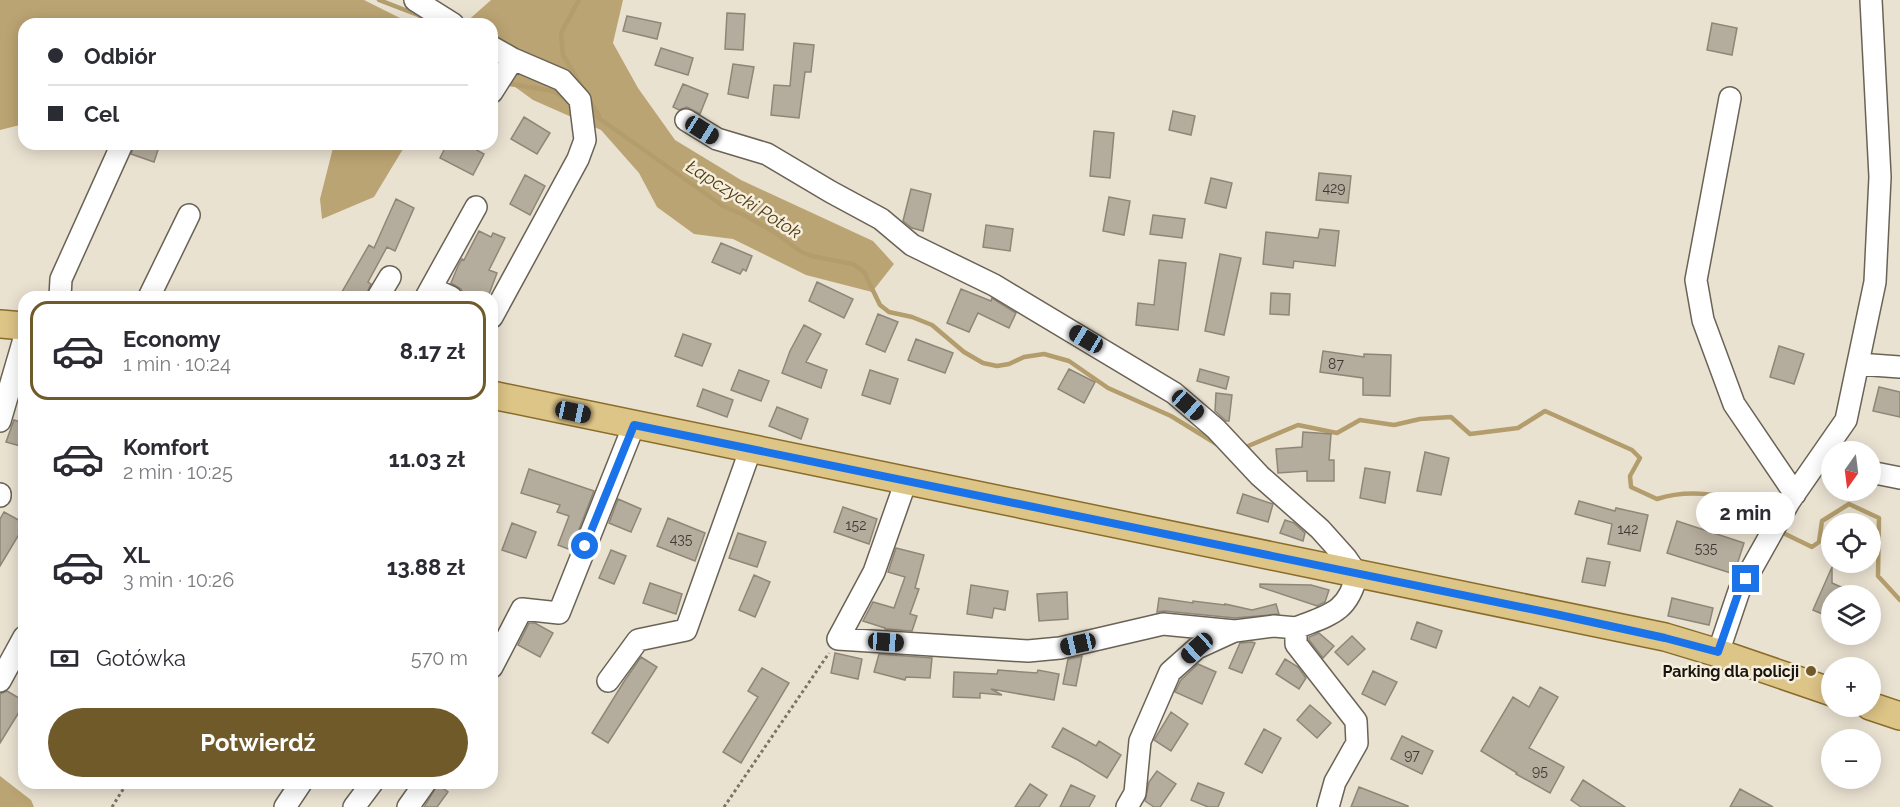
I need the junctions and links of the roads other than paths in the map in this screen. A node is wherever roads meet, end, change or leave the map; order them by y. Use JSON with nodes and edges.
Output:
{"nodes":[{"id":1,"x":415,"y":0,"type":"edge"},
{"id":2,"x":1871,"y":0,"type":"edge"},
{"id":3,"x":444,"y":18,"type":"edge"},
{"id":4,"x":498,"y":50,"type":"edge"},
{"id":5,"x":513,"y":59,"type":"junction"},
{"id":6,"x":498,"y":83,"type":"edge"},
{"id":7,"x":1730,"y":98,"type":"dead end"},
{"id":8,"x":686,"y":120,"type":"dead end"},
{"id":9,"x":119,"y":150,"type":"edge"},
{"id":10,"x":476,"y":207,"type":"dead end"},
{"id":11,"x":189,"y":215,"type":"dead end"},
{"id":12,"x":390,"y":276,"type":"dead end"},
{"id":13,"x":61,"y":291,"type":"edge"},
{"id":14,"x":152,"y":291,"type":"edge"},
{"id":15,"x":381,"y":291,"type":"edge"},
{"id":16,"x":430,"y":291,"type":"edge"},
{"id":17,"x":498,"y":305,"type":"edge"},
{"id":18,"x":0,"y":324,"type":"edge"},
{"id":19,"x":18,"y":326,"type":"edge"},
{"id":20,"x":18,"y":360,"type":"edge"},
{"id":21,"x":1858,"y":364,"type":"junction"},
{"id":22,"x":1900,"y":367,"type":"edge"},
{"id":23,"x":498,"y":396,"type":"edge"},
{"id":24,"x":0,"y":421,"type":"edge"},
{"id":25,"x":634,"y":425,"type":"junction"},
{"id":26,"x":751,"y":448,"type":"junction"},
{"id":27,"x":1821,"y":474,"type":"edge"},
{"id":28,"x":1881,"y":474,"type":"edge"},
{"id":29,"x":1808,"y":475,"type":"junction"},
{"id":30,"x":1900,"y":477,"type":"edge"},
{"id":31,"x":906,"y":481,"type":"junction"},
{"id":32,"x":1795,"y":494,"type":"junction"},
{"id":33,"x":1357,"y":574,"type":"junction"},
{"id":34,"x":1296,"y":628,"type":"junction"},
{"id":35,"x":1235,"y":631,"type":"junction"},
{"id":36,"x":18,"y":648,"type":"edge"},
{"id":37,"x":1718,"y":652,"type":"junction"},
{"id":38,"x":498,"y":655,"type":"edge"},
{"id":39,"x":0,"y":681,"type":"edge"},
{"id":40,"x":608,"y":681,"type":"dead end"},
{"id":41,"x":1821,"y":688,"type":"edge"},
{"id":42,"x":1881,"y":710,"type":"edge"},
{"id":43,"x":1900,"y":716,"type":"edge"},
{"id":44,"x":297,"y":789,"type":"edge"},
{"id":45,"x":368,"y":789,"type":"edge"},
{"id":46,"x":421,"y":789,"type":"edge"},
{"id":47,"x":285,"y":807,"type":"edge"},
{"id":48,"x":354,"y":807,"type":"edge"},
{"id":49,"x":408,"y":807,"type":"edge"},
{"id":50,"x":1126,"y":807,"type":"edge"},
{"id":51,"x":1328,"y":807,"type":"edge"}],
"edges":[{"from":1,"to":3,"type":"street"},
{"from":2,"to":21,"type":"street"},
{"from":4,"to":5,"type":"street"},
{"from":5,"to":6,"type":"street"},
{"from":5,"to":17,"type":"street"},
{"from":7,"to":32,"type":"street"},
{"from":8,"to":33,"type":"street"},
{"from":9,"to":13,"type":"street"},
{"from":10,"to":16,"type":"street"},
{"from":11,"to":14,"type":"street"},
{"from":12,"to":15,"type":"street"},
{"from":18,"to":19,"type":"main road"},
{"from":20,"to":24,"type":"street"},
{"from":21,"to":22,"type":"street"},
{"from":21,"to":29,"type":"street"},
{"from":23,"to":25,"type":"main road"},
{"from":25,"to":26,"type":"main road"},
{"from":25,"to":38,"type":"street"},
{"from":26,"to":31,"type":"main road"},
{"from":26,"to":40,"type":"street"},
{"from":27,"to":29,"type":"street"},
{"from":28,"to":30,"type":"street"},
{"from":29,"to":32,"type":"street"},
{"from":31,"to":33,"type":"main road"},
{"from":31,"to":35,"type":"street"},
{"from":32,"to":37,"type":"street"},
{"from":33,"to":34,"type":"street"},
{"from":33,"to":37,"type":"main road"},
{"from":34,"to":35,"type":"street"},
{"from":34,"to":51,"type":"street"},
{"from":35,"to":50,"type":"street"},
{"from":36,"to":39,"type":"street"},
{"from":37,"to":41,"type":"main road"},
{"from":42,"to":43,"type":"main road"},
{"from":44,"to":47,"type":"street"},
{"from":45,"to":48,"type":"street"},
{"from":46,"to":49,"type":"street"}]}
